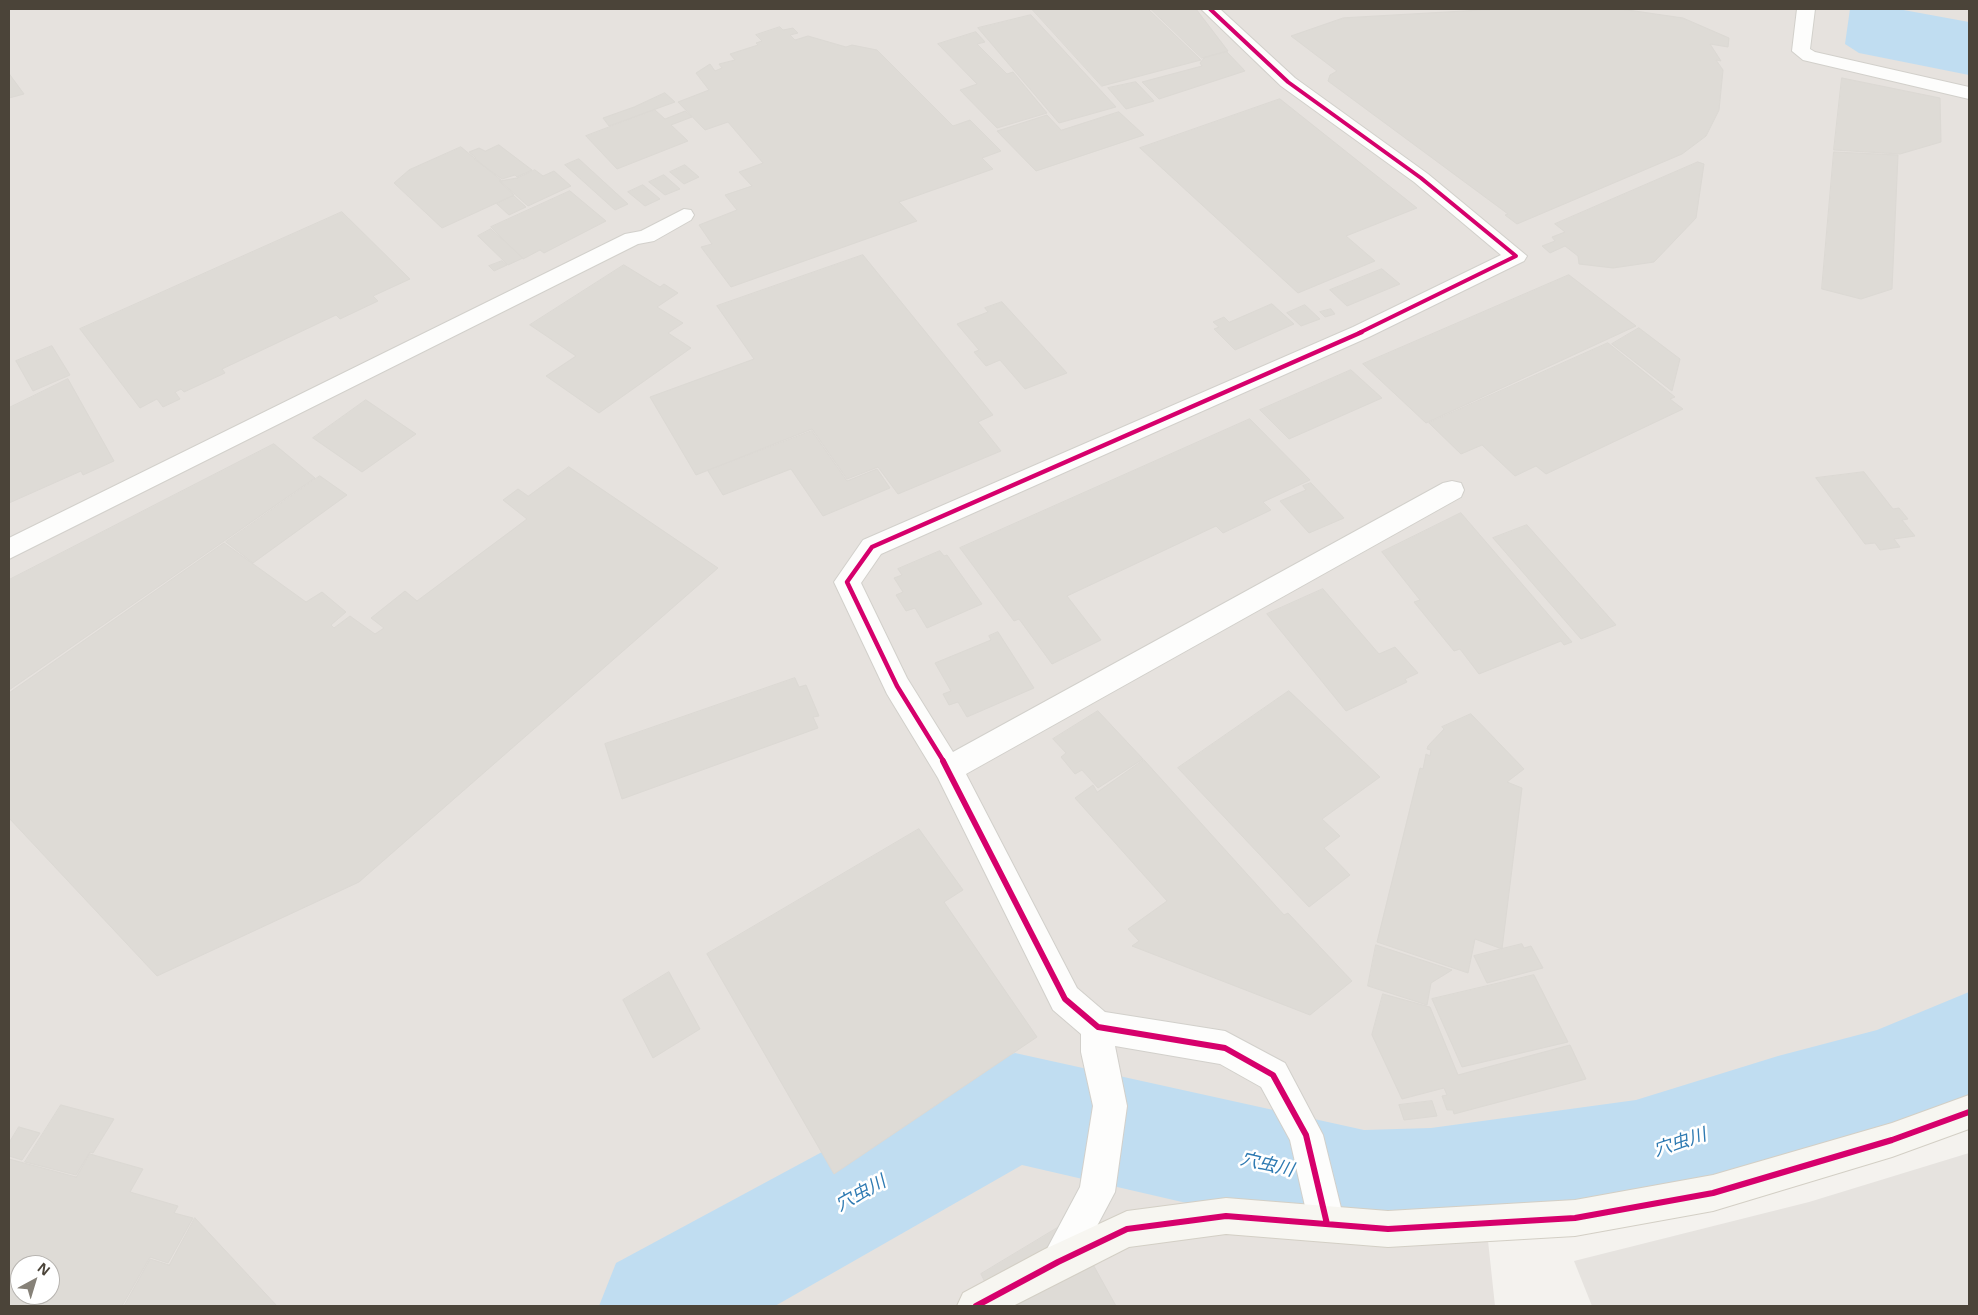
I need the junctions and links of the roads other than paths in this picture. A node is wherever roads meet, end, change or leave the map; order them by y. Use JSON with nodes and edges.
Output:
{"nodes":[{"id":1,"x":1210,"y":9,"type":"edge"},
{"id":2,"x":1806,"y":9,"type":"edge"},
{"id":3,"x":1969,"y":93,"type":"edge"},
{"id":4,"x":684,"y":215,"type":"dead end"},
{"id":5,"x":1452,"y":490,"type":"dead end"},
{"id":6,"x":9,"y":549,"type":"edge"},
{"id":7,"x":948,"y":769,"type":"junction"},
{"id":8,"x":1098,"y":1027,"type":"junction"},
{"id":9,"x":1969,"y":1112,"type":"edge"},
{"id":10,"x":1326,"y":1224,"type":"junction"},
{"id":11,"x":1058,"y":1262,"type":"junction"},
{"id":12,"x":976,"y":1306,"type":"edge"}],
"edges":[{"from":1,"to":7,"type":"street"},
{"from":2,"to":3,"type":"street"},
{"from":4,"to":6,"type":"street"},
{"from":5,"to":7,"type":"street"},
{"from":7,"to":8,"type":"street"},
{"from":8,"to":10,"type":"street"},
{"from":8,"to":11,"type":"street"},
{"from":9,"to":10,"type":"street"},
{"from":10,"to":11,"type":"street"},
{"from":11,"to":12,"type":"street"}]}
